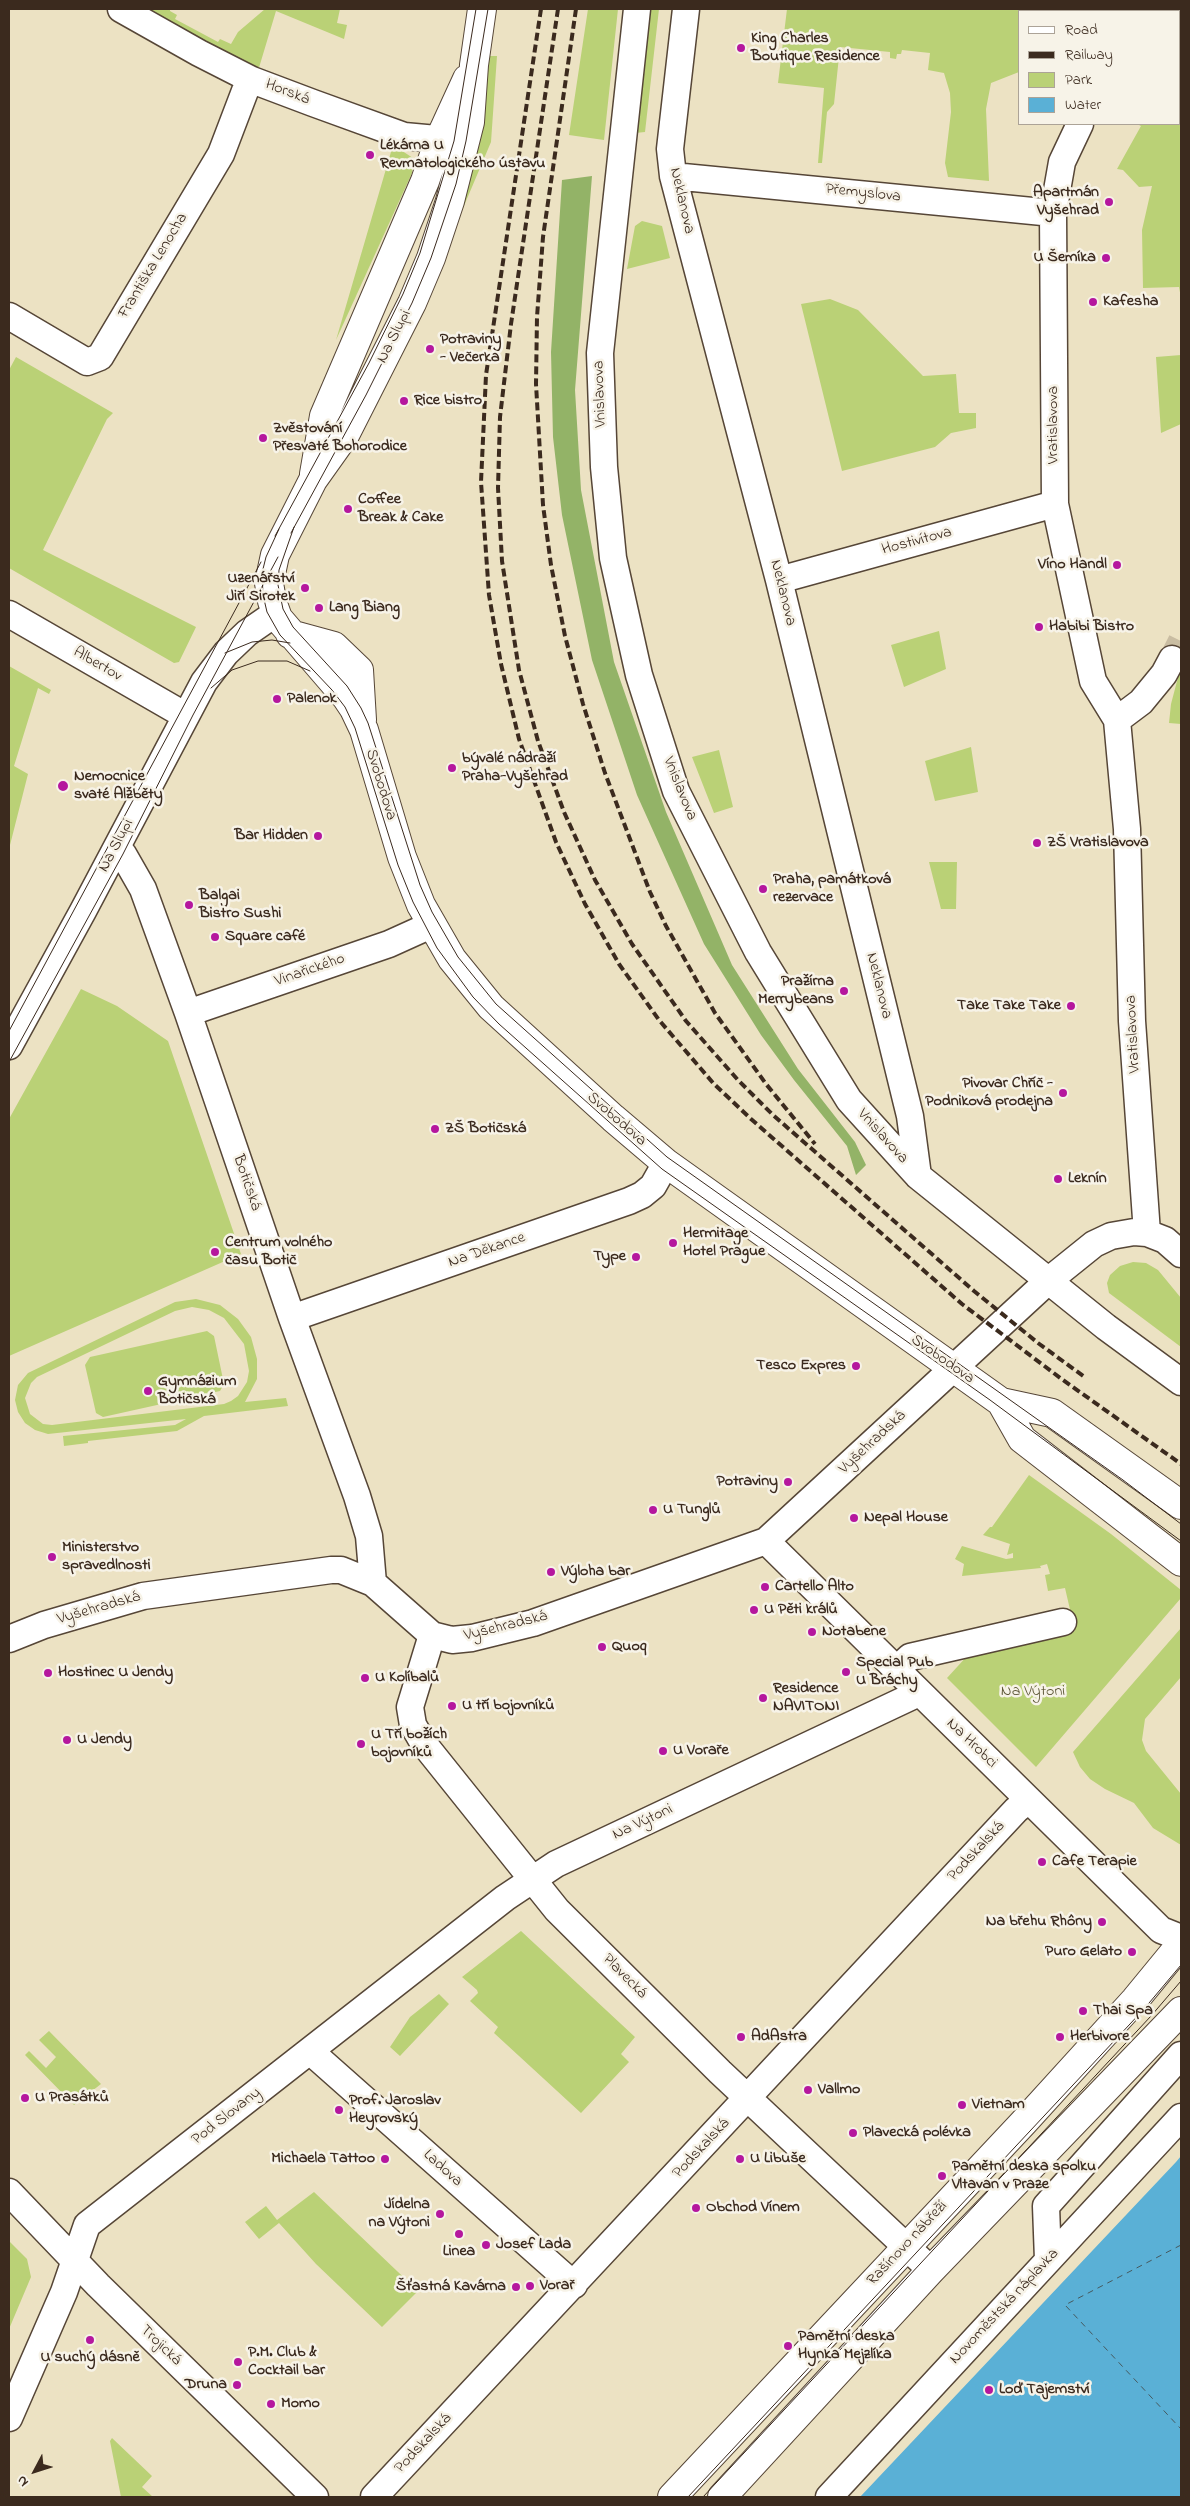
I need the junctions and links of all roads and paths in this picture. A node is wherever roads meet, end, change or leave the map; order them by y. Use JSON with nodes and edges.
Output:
{"nodes":[{"id":1,"x":121,"y":9,"type":"edge"},
{"id":2,"x":482,"y":9,"type":"edge"},
{"id":3,"x":637,"y":9,"type":"edge"},
{"id":4,"x":686,"y":9,"type":"edge"},
{"id":5,"x":474,"y":64,"type":"junction"},
{"id":6,"x":252,"y":80,"type":"junction"},
{"id":7,"x":1080,"y":125,"type":"edge"},
{"id":8,"x":439,"y":140,"type":"junction"},
{"id":9,"x":466,"y":141,"type":"junction"},
{"id":10,"x":673,"y":176,"type":"junction"},
{"id":11,"x":1053,"y":213,"type":"junction"},
{"id":12,"x":9,"y":316,"type":"edge"},
{"id":13,"x":313,"y":480,"type":"junction"},
{"id":14,"x":1054,"y":504,"type":"junction"},
{"id":15,"x":779,"y":580,"type":"junction"},
{"id":16,"x":279,"y":612,"type":"junction"},
{"id":17,"x":9,"y":614,"type":"edge"},
{"id":18,"x":1178,"y":647,"type":"tunnel mouth"},
{"id":19,"x":186,"y":716,"type":"junction"},
{"id":20,"x":1117,"y":720,"type":"junction"},
{"id":21,"x":116,"y":849,"type":"junction"},
{"id":22,"x":431,"y":926,"type":"junction"},
{"id":23,"x":188,"y":1014,"type":"junction"},
{"id":24,"x":9,"y":1046,"type":"edge"},
{"id":25,"x":666,"y":1163,"type":"junction"},
{"id":26,"x":918,"y":1176,"type":"junction"},
{"id":27,"x":1147,"y":1233,"type":"junction"},
{"id":28,"x":1181,"y":1254,"type":"edge"},
{"id":29,"x":1048,"y":1281,"type":"junction"},
{"id":30,"x":292,"y":1318,"type":"junction"},
{"id":31,"x":954,"y":1368,"type":"junction"},
{"id":32,"x":1181,"y":1382,"type":"edge"},
{"id":33,"x":1001,"y":1402,"type":"junction"},
{"id":34,"x":1181,"y":1505,"type":"edge"},
{"id":35,"x":766,"y":1542,"type":"junction"},
{"id":36,"x":1181,"y":1562,"type":"edge"},
{"id":37,"x":373,"y":1583,"type":"junction"},
{"id":38,"x":1063,"y":1622,"type":"dead end"},
{"id":39,"x":432,"y":1635,"type":"junction"},
{"id":40,"x":9,"y":1639,"type":"edge"},
{"id":41,"x":896,"y":1670,"type":"junction"},
{"id":42,"x":919,"y":1693,"type":"junction"},
{"id":43,"x":1028,"y":1800,"type":"junction"},
{"id":44,"x":531,"y":1881,"type":"junction"},
{"id":45,"x":1181,"y":1938,"type":"edge"},
{"id":46,"x":1181,"y":1944,"type":"edge"},
{"id":47,"x":1181,"y":2011,"type":"edge"},
{"id":48,"x":311,"y":2052,"type":"junction"},
{"id":49,"x":1181,"y":2055,"type":"edge"},
{"id":50,"x":749,"y":2098,"type":"junction"},
{"id":51,"x":1181,"y":2117,"type":"edge"},
{"id":52,"x":9,"y":2192,"type":"edge"},
{"id":53,"x":906,"y":2246,"type":"junction"},
{"id":54,"x":75,"y":2260,"type":"junction"},
{"id":55,"x":1048,"y":2260,"type":"junction"},
{"id":56,"x":931,"y":2270,"type":"junction"},
{"id":57,"x":574,"y":2285,"type":"junction"},
{"id":58,"x":9,"y":2418,"type":"edge"},
{"id":59,"x":314,"y":2497,"type":"edge"},
{"id":60,"x":374,"y":2497,"type":"edge"},
{"id":61,"x":672,"y":2497,"type":"edge"},
{"id":62,"x":722,"y":2497,"type":"edge"},
{"id":63,"x":828,"y":2497,"type":"edge"}],
"edges":[{"from":1,"to":6,"type":"street","name":"Horská"},
{"from":2,"to":5,"type":"main road","name":"Na Slupi"},
{"from":3,"to":26,"type":"street","name":"Vnislavova"},
{"from":4,"to":10,"type":"street","name":"Neklanova"},
{"from":5,"to":8,"type":"main road","name":"Na Slupi"},
{"from":5,"to":9,"type":"main road","name":"Na Slupi"},
{"from":6,"to":8,"type":"street","name":"Horská"},
{"from":6,"to":12,"type":"street","name":"Františka Lenocha"},
{"from":7,"to":11,"type":"street","name":"Vratislavova"},
{"from":8,"to":9,"type":"street","name":"Horská"},
{"from":8,"to":13,"type":"main road","name":"Na Slupi"},
{"from":9,"to":13,"type":"main road","name":"Na Slupi"},
{"from":10,"to":11,"type":"street","name":"Přemyslova"},
{"from":10,"to":15,"type":"street","name":"Neklanova"},
{"from":11,"to":14,"type":"street","name":"Vratislavova"},
{"from":13,"to":16,"type":"main road","name":"Na Slupi"},
{"from":14,"to":15,"type":"street","name":"Hostivítova"},
{"from":14,"to":20,"type":"street","name":"Vratislavova"},
{"from":15,"to":26,"type":"street","name":"Neklanova"},
{"from":16,"to":19,"type":"street","name":"Na Slupi"},
{"from":16,"to":22,"type":"main road","name":"Svobodova"},
{"from":17,"to":19,"type":"street","name":"Albertov"},
{"from":18,"to":20,"type":"street"},
{"from":19,"to":21,"type":"street","name":"Na Slupi"},
{"from":20,"to":27,"type":"street","name":"Vratislavova"},
{"from":21,"to":23,"type":"street","name":"Botičská"},
{"from":21,"to":24,"type":"street","name":"Na Slupi"},
{"from":22,"to":23,"type":"street","name":"Vinařického"},
{"from":22,"to":25,"type":"main road","name":"Svobodova"},
{"from":23,"to":30,"type":"street","name":"Botičská"},
{"from":25,"to":30,"type":"street","name":"Na Děkance"},
{"from":25,"to":31,"type":"main road","name":"Svobodova"},
{"from":26,"to":29,"type":"street","name":"Vnislavova"},
{"from":27,"to":28,"type":"street"},
{"from":27,"to":29,"type":"street"},
{"from":29,"to":31,"type":"street","name":"Vyšehradská"},
{"from":29,"to":32,"type":"street","name":"Vnislavova"},
{"from":30,"to":37,"type":"street","name":"Botičská"},
{"from":31,"to":33,"type":"main road","name":"Svobodova"},
{"from":31,"to":35,"type":"street","name":"Vyšehradská"},
{"from":33,"to":34,"type":"main road","name":"Svobodova"},
{"from":33,"to":36,"type":"main road","name":"Svobodova"},
{"from":35,"to":39,"type":"street","name":"Vyšehradská"},
{"from":35,"to":41,"type":"street","name":"Na Hrobci"},
{"from":37,"to":39,"type":"street","name":"Vyšehradská"},
{"from":37,"to":40,"type":"street","name":"Vyšehradská"},
{"from":38,"to":41,"type":"street"},
{"from":39,"to":44,"type":"street","name":"Plavecká"},
{"from":41,"to":42,"type":"street","name":"Na Hrobci"},
{"from":42,"to":43,"type":"street","name":"Na Hrobci"},
{"from":42,"to":44,"type":"street","name":"Na Výtoni"},
{"from":43,"to":45,"type":"street","name":"Na Hrobci"},
{"from":43,"to":50,"type":"street","name":"Podskalská"},
{"from":44,"to":48,"type":"street","name":"Pod Slovany"},
{"from":44,"to":50,"type":"street","name":"Plavecká"},
{"from":46,"to":53,"type":"main road","name":"Rašínovo nábřeží"},
{"from":47,"to":56,"type":"main road"},
{"from":48,"to":54,"type":"street","name":"Pod Slovany"},
{"from":48,"to":57,"type":"street","name":"Ladova"},
{"from":49,"to":55,"type":"street"},
{"from":50,"to":53,"type":"street","name":"Plavecká"},
{"from":50,"to":57,"type":"street","name":"Podskalská"},
{"from":51,"to":55,"type":"street","name":"Novoměstská náplavka"},
{"from":52,"to":54,"type":"street","name":"Trojická"},
{"from":53,"to":56,"type":"street","name":"Plavecká"},
{"from":53,"to":61,"type":"main road","name":"Rašínovo nábřeží"},
{"from":54,"to":58,"type":"street","name":"Pod Slovany"},
{"from":54,"to":59,"type":"street","name":"Trojická"},
{"from":55,"to":63,"type":"street","name":"Novoměstská náplavka"},
{"from":56,"to":62,"type":"main road"},
{"from":57,"to":60,"type":"street","name":"Podskalská"}]}
